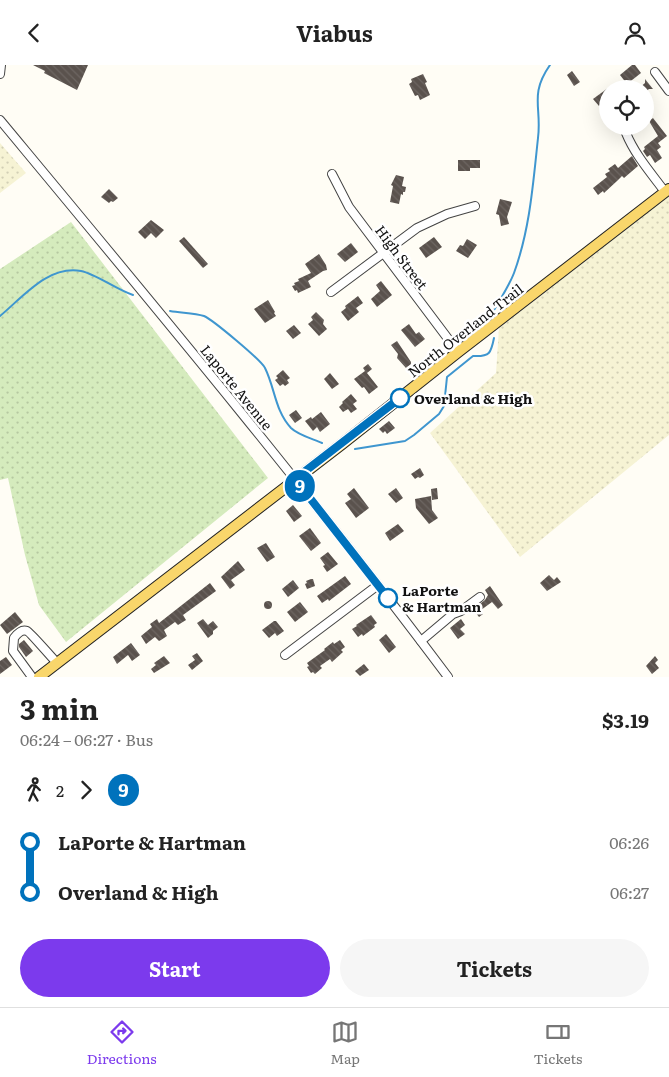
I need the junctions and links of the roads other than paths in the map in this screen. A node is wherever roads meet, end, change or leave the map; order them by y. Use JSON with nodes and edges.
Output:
{"nodes":[{"id":1,"x":1,"y":65,"type":"edge"},
{"id":2,"x":655,"y":72,"type":"dead end"},
{"id":3,"x":0,"y":74,"type":"edge"},
{"id":4,"x":669,"y":91,"type":"edge"},
{"id":5,"x":0,"y":120,"type":"edge"},
{"id":6,"x":627,"y":135,"type":"edge"},
{"id":7,"x":332,"y":174,"type":"dead end"},
{"id":8,"x":667,"y":191,"type":"edge"},
{"id":9,"x":475,"y":206,"type":"dead end"},
{"id":10,"x":382,"y":253,"type":"junction"},
{"id":11,"x":331,"y":292,"type":"dead end"},
{"id":12,"x":458,"y":352,"type":"junction"},
{"id":13,"x":295,"y":479,"type":"junction"},
{"id":14,"x":378,"y":585,"type":"junction"},
{"id":15,"x":480,"y":597,"type":"dead end"},
{"id":16,"x":421,"y":641,"type":"junction"},
{"id":17,"x":285,"y":655,"type":"dead end"},
{"id":18,"x":57,"y":663,"type":"junction"},
{"id":19,"x":32,"y":677,"type":"edge"},
{"id":20,"x":39,"y":677,"type":"edge"},
{"id":21,"x":448,"y":677,"type":"edge"}],
"edges":[{"from":1,"to":3,"type":"street"},
{"from":2,"to":4,"type":"street"},
{"from":5,"to":13,"type":"street","name":"Laporte Avenue"},
{"from":6,"to":8,"type":"street"},
{"from":7,"to":10,"type":"street","name":"High Street"},
{"from":8,"to":12,"type":"main road","name":"North Overland Trail"},
{"from":9,"to":10,"type":"street"},
{"from":10,"to":11,"type":"street"},
{"from":10,"to":12,"type":"street","name":"High Street"},
{"from":12,"to":13,"type":"main road","name":"North Overland Trail"},
{"from":13,"to":14,"type":"street","name":"Laporte Avenue"},
{"from":13,"to":18,"type":"main road","name":"North Overland Trail"},
{"from":14,"to":16,"type":"street","name":"Laporte Avenue"},
{"from":14,"to":17,"type":"street"},
{"from":15,"to":16,"type":"street"},
{"from":16,"to":21,"type":"street","name":"Laporte Avenue"},
{"from":18,"to":19,"type":"street"},
{"from":18,"to":20,"type":"main road","name":"North Overland Trail"}]}
